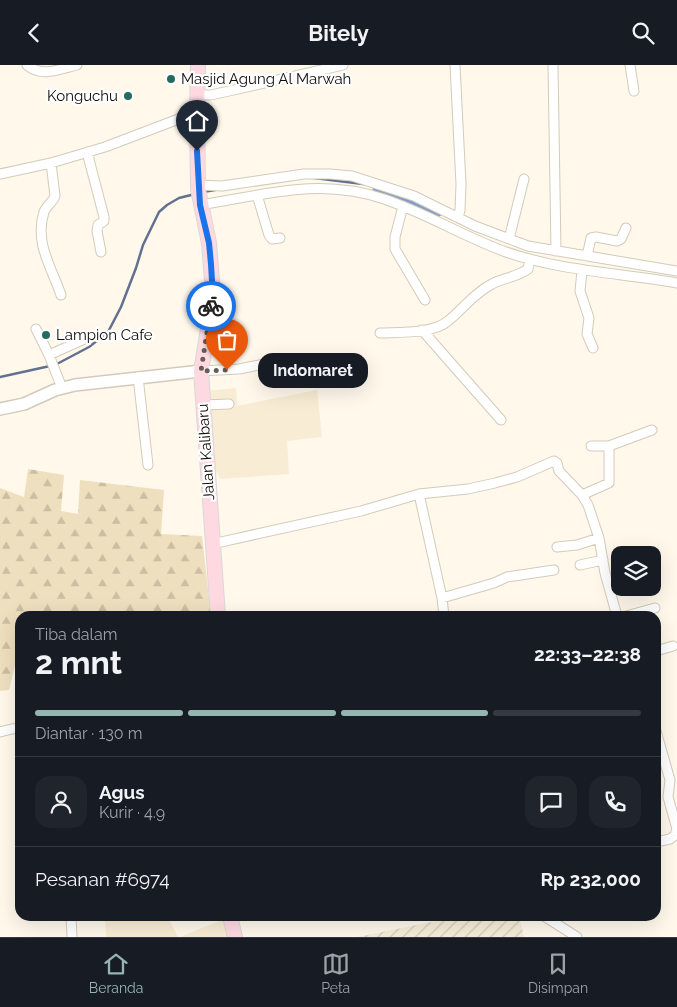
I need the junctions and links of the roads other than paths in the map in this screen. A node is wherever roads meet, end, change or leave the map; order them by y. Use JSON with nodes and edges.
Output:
{"nodes":[{"id":1,"x":27,"y":65,"type":"edge"},
{"id":2,"x":77,"y":65,"type":"edge"},
{"id":3,"x":198,"y":65,"type":"edge"},
{"id":4,"x":343,"y":65,"type":"edge"},
{"id":5,"x":455,"y":65,"type":"edge"},
{"id":6,"x":553,"y":65,"type":"edge"},
{"id":7,"x":630,"y":65,"type":"edge"},
{"id":8,"x":634,"y":91,"type":"dead end"},
{"id":9,"x":198,"y":95,"type":"junction"},
{"id":10,"x":197,"y":113,"type":"junction"},
{"id":11,"x":87,"y":152,"type":"junction"},
{"id":12,"x":50,"y":163,"type":"junction"},
{"id":13,"x":2,"y":175,"type":"edge"},
{"id":14,"x":524,"y":179,"type":"dead end"},
{"id":15,"x":199,"y":195,"type":"junction"},
{"id":16,"x":257,"y":195,"type":"junction"},
{"id":17,"x":404,"y":207,"type":"junction"},
{"id":18,"x":458,"y":217,"type":"junction"},
{"id":19,"x":626,"y":229,"type":"dead end"},
{"id":20,"x":280,"y":238,"type":"dead end"},
{"id":21,"x":509,"y":239,"type":"junction"},
{"id":22,"x":556,"y":251,"type":"junction"},
{"id":23,"x":101,"y":252,"type":"dead end"},
{"id":24,"x":587,"y":256,"type":"junction"},
{"id":25,"x":530,"y":259,"type":"junction"},
{"id":26,"x":582,"y":271,"type":"junction"},
{"id":27,"x":677,"y":271,"type":"edge"},
{"id":28,"x":677,"y":283,"type":"edge"},
{"id":29,"x":61,"y":295,"type":"dead end"},
{"id":30,"x":425,"y":300,"type":"dead end"},
{"id":31,"x":36,"y":329,"type":"dead end"},
{"id":32,"x":422,"y":330,"type":"junction"},
{"id":33,"x":380,"y":333,"type":"dead end"},
{"id":34,"x":89,"y":337,"type":"dead end"},
{"id":35,"x":593,"y":348,"type":"dead end"},
{"id":36,"x":50,"y":358,"type":"junction"},
{"id":37,"x":269,"y":363,"type":"dead end"},
{"id":38,"x":201,"y":371,"type":"junction"},
{"id":39,"x":138,"y":377,"type":"junction"},
{"id":40,"x":62,"y":388,"type":"junction"},
{"id":41,"x":229,"y":404,"type":"dead end"},
{"id":42,"x":203,"y":405,"type":"junction"},
{"id":43,"x":0,"y":409,"type":"edge"},
{"id":44,"x":501,"y":420,"type":"dead end"},
{"id":45,"x":652,"y":431,"type":"dead end"},
{"id":46,"x":591,"y":446,"type":"dead end"},
{"id":47,"x":609,"y":446,"type":"junction"},
{"id":48,"x":148,"y":465,"type":"dead end"},
{"id":49,"x":420,"y":494,"type":"junction"},
{"id":50,"x":582,"y":495,"type":"junction"},
{"id":51,"x":599,"y":538,"type":"junction"},
{"id":52,"x":212,"y":544,"type":"junction"},
{"id":53,"x":557,"y":547,"type":"dead end"},
{"id":54,"x":603,"y":561,"type":"junction"},
{"id":55,"x":580,"y":565,"type":"dead end"},
{"id":56,"x":554,"y":569,"type":"dead end"},
{"id":57,"x":442,"y":598,"type":"junction"},
{"id":58,"x":655,"y":608,"type":"dead end"},
{"id":59,"x":218,"y":611,"type":"edge"},
{"id":60,"x":443,"y":611,"type":"edge"},
{"id":61,"x":616,"y":611,"type":"edge"},
{"id":62,"x":644,"y":611,"type":"edge"},
{"id":63,"x":673,"y":646,"type":"dead end"},
{"id":64,"x":661,"y":650,"type":"edge"},
{"id":65,"x":15,"y":729,"type":"edge"},
{"id":66,"x":0,"y":732,"type":"edge"},
{"id":67,"x":661,"y":748,"type":"edge"},
{"id":68,"x":677,"y":829,"type":"edge"},
{"id":69,"x":661,"y":841,"type":"edge"},
{"id":70,"x":71,"y":921,"type":"edge"},
{"id":71,"x":231,"y":921,"type":"edge"},
{"id":72,"x":552,"y":921,"type":"edge"},
{"id":73,"x":72,"y":937,"type":"edge"},
{"id":74,"x":235,"y":937,"type":"edge"},
{"id":75,"x":577,"y":937,"type":"edge"}],
"edges":[{"from":1,"to":2,"type":"street"},
{"from":3,"to":9,"type":"main road","name":"Jalan Kalibaru"},
{"from":4,"to":9,"type":"street"},
{"from":5,"to":18,"type":"street"},
{"from":6,"to":22,"type":"street"},
{"from":7,"to":8,"type":"street"},
{"from":9,"to":10,"type":"main road","name":"Jalan Kalibaru"},
{"from":10,"to":11,"type":"street"},
{"from":10,"to":15,"type":"main road","name":"Jalan Kalibaru"},
{"from":11,"to":12,"type":"street"},
{"from":11,"to":23,"type":"street"},
{"from":12,"to":13,"type":"street"},
{"from":12,"to":29,"type":"street"},
{"from":14,"to":21,"type":"street"},
{"from":15,"to":16,"type":"street"},
{"from":15,"to":18,"type":"street"},
{"from":15,"to":38,"type":"main road","name":"Jalan Kalibaru"},
{"from":16,"to":17,"type":"street"},
{"from":16,"to":20,"type":"street"},
{"from":17,"to":25,"type":"street"},
{"from":17,"to":30,"type":"street"},
{"from":18,"to":21,"type":"street"},
{"from":19,"to":24,"type":"street"},
{"from":21,"to":22,"type":"street"},
{"from":22,"to":24,"type":"street"},
{"from":24,"to":27,"type":"street"},
{"from":25,"to":26,"type":"street"},
{"from":25,"to":32,"type":"street"},
{"from":26,"to":28,"type":"street"},
{"from":26,"to":35,"type":"street"},
{"from":31,"to":36,"type":"street"},
{"from":32,"to":33,"type":"street"},
{"from":32,"to":44,"type":"street"},
{"from":34,"to":36,"type":"street"},
{"from":36,"to":40,"type":"street"},
{"from":37,"to":38,"type":"street"},
{"from":38,"to":39,"type":"street"},
{"from":38,"to":42,"type":"main road","name":"Jalan Kalibaru"},
{"from":39,"to":40,"type":"street"},
{"from":39,"to":48,"type":"street"},
{"from":40,"to":43,"type":"street"},
{"from":41,"to":42,"type":"street"},
{"from":42,"to":52,"type":"main road","name":"Jalan Kalibaru"},
{"from":45,"to":47,"type":"street"},
{"from":46,"to":47,"type":"street"},
{"from":47,"to":50,"type":"street"},
{"from":49,"to":50,"type":"street"},
{"from":49,"to":52,"type":"street"},
{"from":49,"to":57,"type":"street"},
{"from":50,"to":51,"type":"street"},
{"from":51,"to":53,"type":"street"},
{"from":51,"to":54,"type":"street"},
{"from":52,"to":59,"type":"main road","name":"Jalan Kalibaru"},
{"from":54,"to":55,"type":"street"},
{"from":54,"to":61,"type":"street"},
{"from":56,"to":57,"type":"street"},
{"from":57,"to":60,"type":"street"},
{"from":58,"to":62,"type":"street"},
{"from":63,"to":64,"type":"street"},
{"from":65,"to":66,"type":"street"},
{"from":67,"to":68,"type":"street"},
{"from":68,"to":69,"type":"street"},
{"from":70,"to":73,"type":"street"},
{"from":71,"to":74,"type":"main road"},
{"from":72,"to":75,"type":"street"}]}
